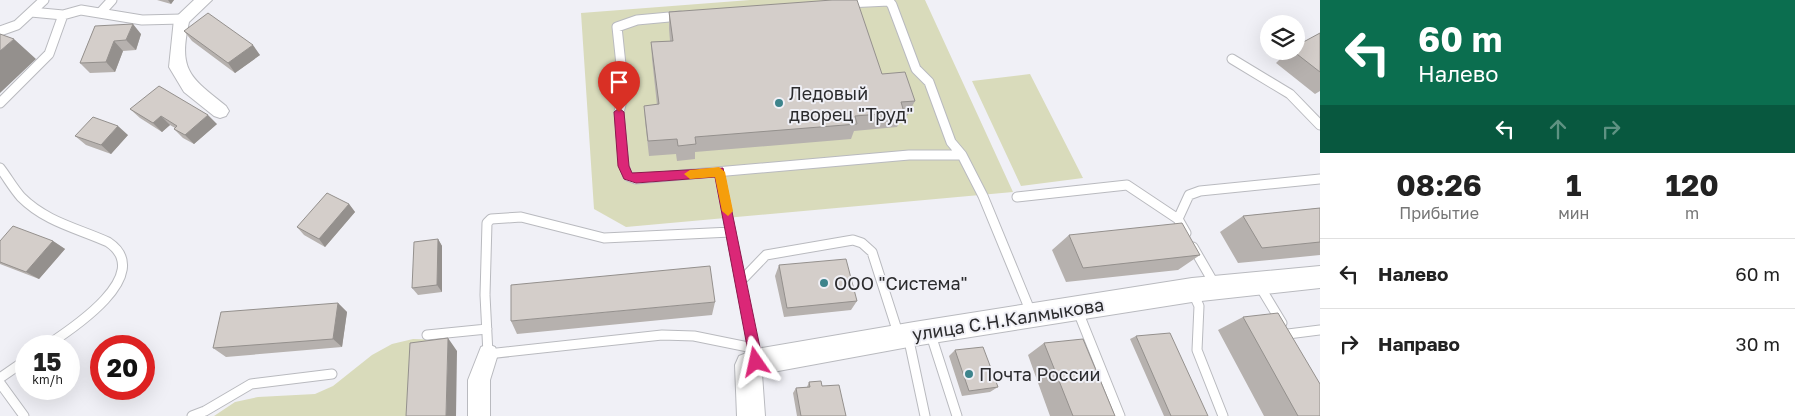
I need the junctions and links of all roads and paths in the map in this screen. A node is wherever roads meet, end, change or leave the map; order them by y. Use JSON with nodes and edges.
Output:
{"nodes":[{"id":1,"x":44,"y":0,"type":"edge"},
{"id":2,"x":112,"y":0,"type":"edge"},
{"id":3,"x":204,"y":0,"type":"edge"},
{"id":4,"x":842,"y":4,"type":"edge"},
{"id":5,"x":31,"y":12,"type":"junction"},
{"id":6,"x":101,"y":12,"type":"junction"},
{"id":7,"x":63,"y":15,"type":"junction"},
{"id":8,"x":686,"y":16,"type":"edge"},
{"id":9,"x":182,"y":19,"type":"junction"},
{"id":10,"x":0,"y":31,"type":"edge"},
{"id":11,"x":1232,"y":59,"type":"dead end"},
{"id":12,"x":0,"y":104,"type":"edge"},
{"id":13,"x":220,"y":111,"type":"dead end"},
{"id":14,"x":1320,"y":125,"type":"edge"},
{"id":15,"x":962,"y":155,"type":"junction"},
{"id":16,"x":0,"y":168,"type":"edge"},
{"id":17,"x":719,"y":172,"type":"junction"},
{"id":18,"x":1320,"y":179,"type":"edge"},
{"id":19,"x":1017,"y":197,"type":"dead end"},
{"id":20,"x":1178,"y":219,"type":"junction"},
{"id":21,"x":731,"y":232,"type":"junction"},
{"id":22,"x":1320,"y":277,"type":"edge"},
{"id":23,"x":741,"y":281,"type":"junction"},
{"id":24,"x":1259,"y":284,"type":"junction"},
{"id":25,"x":1204,"y":289,"type":"junction"},
{"id":26,"x":1077,"y":308,"type":"junction"},
{"id":27,"x":1032,"y":315,"type":"junction"},
{"id":28,"x":487,"y":329,"type":"junction"},
{"id":29,"x":1320,"y":330,"type":"edge"},
{"id":30,"x":427,"y":334,"type":"dead end"},
{"id":31,"x":62,"y":335,"type":"edge"},
{"id":32,"x":912,"y":335,"type":"junction"},
{"id":33,"x":488,"y":354,"type":"junction"},
{"id":34,"x":755,"y":355,"type":"junction"},
{"id":35,"x":15,"y":368,"type":"edge"},
{"id":36,"x":332,"y":374,"type":"dead end"},
{"id":37,"x":0,"y":378,"type":"edge"},
{"id":38,"x":0,"y":383,"type":"edge"},
{"id":39,"x":24,"y":416,"type":"edge"},
{"id":40,"x":192,"y":416,"type":"edge"},
{"id":41,"x":479,"y":416,"type":"edge"},
{"id":42,"x":751,"y":416,"type":"edge"},
{"id":43,"x":925,"y":416,"type":"edge"},
{"id":44,"x":956,"y":416,"type":"edge"},
{"id":45,"x":1120,"y":416,"type":"edge"},
{"id":46,"x":1223,"y":416,"type":"edge"}],
"edges":[{"from":1,"to":5,"type":"lane"},
{"from":2,"to":6,"type":"lane"},
{"from":3,"to":9,"type":"street"},
{"from":4,"to":15,"type":"lane"},
{"from":5,"to":7,"type":"lane"},
{"from":5,"to":10,"type":"lane"},
{"from":6,"to":7,"type":"lane"},
{"from":6,"to":9,"type":"lane"},
{"from":7,"to":12,"type":"lane"},
{"from":8,"to":17,"type":"lane"},
{"from":9,"to":13,"type":"street"},
{"from":11,"to":14,"type":"lane"},
{"from":15,"to":17,"type":"lane"},
{"from":15,"to":27,"type":"lane"},
{"from":16,"to":31,"type":"lane"},
{"from":17,"to":21,"type":"lane"},
{"from":18,"to":20,"type":"lane"},
{"from":19,"to":20,"type":"lane"},
{"from":20,"to":25,"type":"lane"},
{"from":21,"to":23,"type":"lane"},
{"from":21,"to":28,"type":"lane"},
{"from":22,"to":24,"type":"street","name":"улица С.Н.Калмыкова"},
{"from":23,"to":32,"type":"lane"},
{"from":23,"to":34,"type":"lane"},
{"from":24,"to":25,"type":"street","name":"улица С.Н.Калмыкова"},
{"from":24,"to":29,"type":"lane"},
{"from":25,"to":26,"type":"street","name":"улица С.Н.Калмыкова"},
{"from":25,"to":46,"type":"lane"},
{"from":26,"to":27,"type":"street","name":"улица С.Н.Калмыкова"},
{"from":26,"to":45,"type":"lane"},
{"from":27,"to":32,"type":"street","name":"улица С.Н.Калмыкова"},
{"from":28,"to":30,"type":"lane"},
{"from":28,"to":33,"type":"lane"},
{"from":32,"to":34,"type":"street","name":"улица С.Н.Калмыкова"},
{"from":32,"to":43,"type":"lane"},
{"from":32,"to":44,"type":"lane"},
{"from":33,"to":34,"type":"lane"},
{"from":33,"to":41,"type":"street"},
{"from":34,"to":42,"type":"street"},
{"from":35,"to":37,"type":"lane"},
{"from":36,"to":40,"type":"lane"},
{"from":38,"to":39,"type":"lane"}]}
